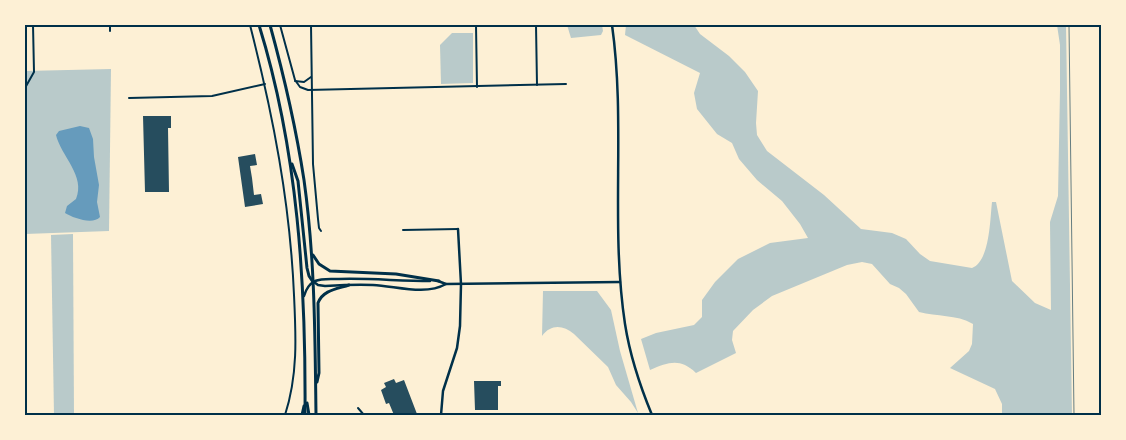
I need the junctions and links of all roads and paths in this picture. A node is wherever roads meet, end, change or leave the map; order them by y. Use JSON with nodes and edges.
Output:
{"nodes":[{"id":1,"x":33,"y":25,"type":"edge"},
{"id":2,"x":110,"y":25,"type":"edge"},
{"id":3,"x":250,"y":25,"type":"edge"},
{"id":4,"x":259,"y":25,"type":"edge"},
{"id":5,"x":270,"y":25,"type":"edge"},
{"id":6,"x":280,"y":25,"type":"edge"},
{"id":7,"x":311,"y":25,"type":"edge"},
{"id":8,"x":476,"y":25,"type":"edge"},
{"id":9,"x":536,"y":25,"type":"edge"},
{"id":10,"x":612,"y":25,"type":"edge"},
{"id":11,"x":110,"y":31,"type":"dead end"},
{"id":12,"x":312,"y":75,"type":"junction"},
{"id":13,"x":295,"y":81,"type":"junction"},
{"id":14,"x":265,"y":84,"type":"junction"},
{"id":15,"x":566,"y":84,"type":"dead end"},
{"id":16,"x":537,"y":85,"type":"junction"},
{"id":17,"x":477,"y":86,"type":"junction"},
{"id":18,"x":25,"y":88,"type":"edge"},
{"id":19,"x":312,"y":90,"type":"junction"},
{"id":20,"x":129,"y":98,"type":"dead end"},
{"id":21,"x":289,"y":154,"type":"junction"},
{"id":22,"x":458,"y":229,"type":"joint"},
{"id":23,"x":402,"y":230,"type":"dead end"},
{"id":24,"x":321,"y":231,"type":"dead end"},
{"id":25,"x":311,"y":248,"type":"junction"},
{"id":26,"x":439,"y":281,"type":"junction"},
{"id":27,"x":314,"y":282,"type":"junction"},
{"id":28,"x":620,"y":282,"type":"junction"},
{"id":29,"x":446,"y":284,"type":"junction"},
{"id":30,"x":461,"y":284,"type":"junction"},
{"id":31,"x":349,"y":285,"type":"junction"},
{"id":32,"x":304,"y":296,"type":"junction"},
{"id":33,"x":316,"y":390,"type":"junction"},
{"id":34,"x":305,"y":398,"type":"junction"},
{"id":35,"x":358,"y":408,"type":"dead end"},
{"id":36,"x":285,"y":415,"type":"edge"},
{"id":37,"x":304,"y":415,"type":"edge"},
{"id":38,"x":310,"y":415,"type":"edge"},
{"id":39,"x":316,"y":415,"type":"edge"},
{"id":40,"x":364,"y":415,"type":"edge"},
{"id":41,"x":441,"y":415,"type":"edge"},
{"id":42,"x":652,"y":415,"type":"edge"}],
"edges":[{"from":1,"to":18,"type":"street"},
{"from":2,"to":11,"type":"street"},
{"from":3,"to":14,"type":"street"},
{"from":4,"to":21,"type":"main road"},
{"from":5,"to":25,"type":"main road"},
{"from":6,"to":13,"type":"street"},
{"from":7,"to":12,"type":"street"},
{"from":8,"to":17,"type":"street"},
{"from":9,"to":16,"type":"street"},
{"from":10,"to":28,"type":"street"},
{"from":12,"to":13,"type":"street"},
{"from":12,"to":19,"type":"street"},
{"from":13,"to":19,"type":"street"},
{"from":14,"to":20,"type":"street"},
{"from":14,"to":36,"type":"street"},
{"from":15,"to":16,"type":"street"},
{"from":16,"to":17,"type":"street"},
{"from":17,"to":19,"type":"street"},
{"from":19,"to":24,"type":"street"},
{"from":21,"to":27,"type":"main road"},
{"from":21,"to":32,"type":"main road"},
{"from":22,"to":23,"type":"street"},
{"from":22,"to":30,"type":"street"},
{"from":25,"to":26,"type":"main road"},
{"from":25,"to":27,"type":"main road"},
{"from":26,"to":27,"type":"street"},
{"from":26,"to":29,"type":"street"},
{"from":27,"to":31,"type":"street"},
{"from":27,"to":32,"type":"street"},
{"from":27,"to":33,"type":"main road"},
{"from":28,"to":30,"type":"street"},
{"from":28,"to":42,"type":"street"},
{"from":29,"to":30,"type":"street"},
{"from":29,"to":31,"type":"street"},
{"from":30,"to":41,"type":"street"},
{"from":31,"to":33,"type":"main road"},
{"from":32,"to":34,"type":"main road"},
{"from":33,"to":39,"type":"main road"},
{"from":34,"to":37,"type":"main road"},
{"from":34,"to":38,"type":"main road"},
{"from":35,"to":40,"type":"street"}]}
